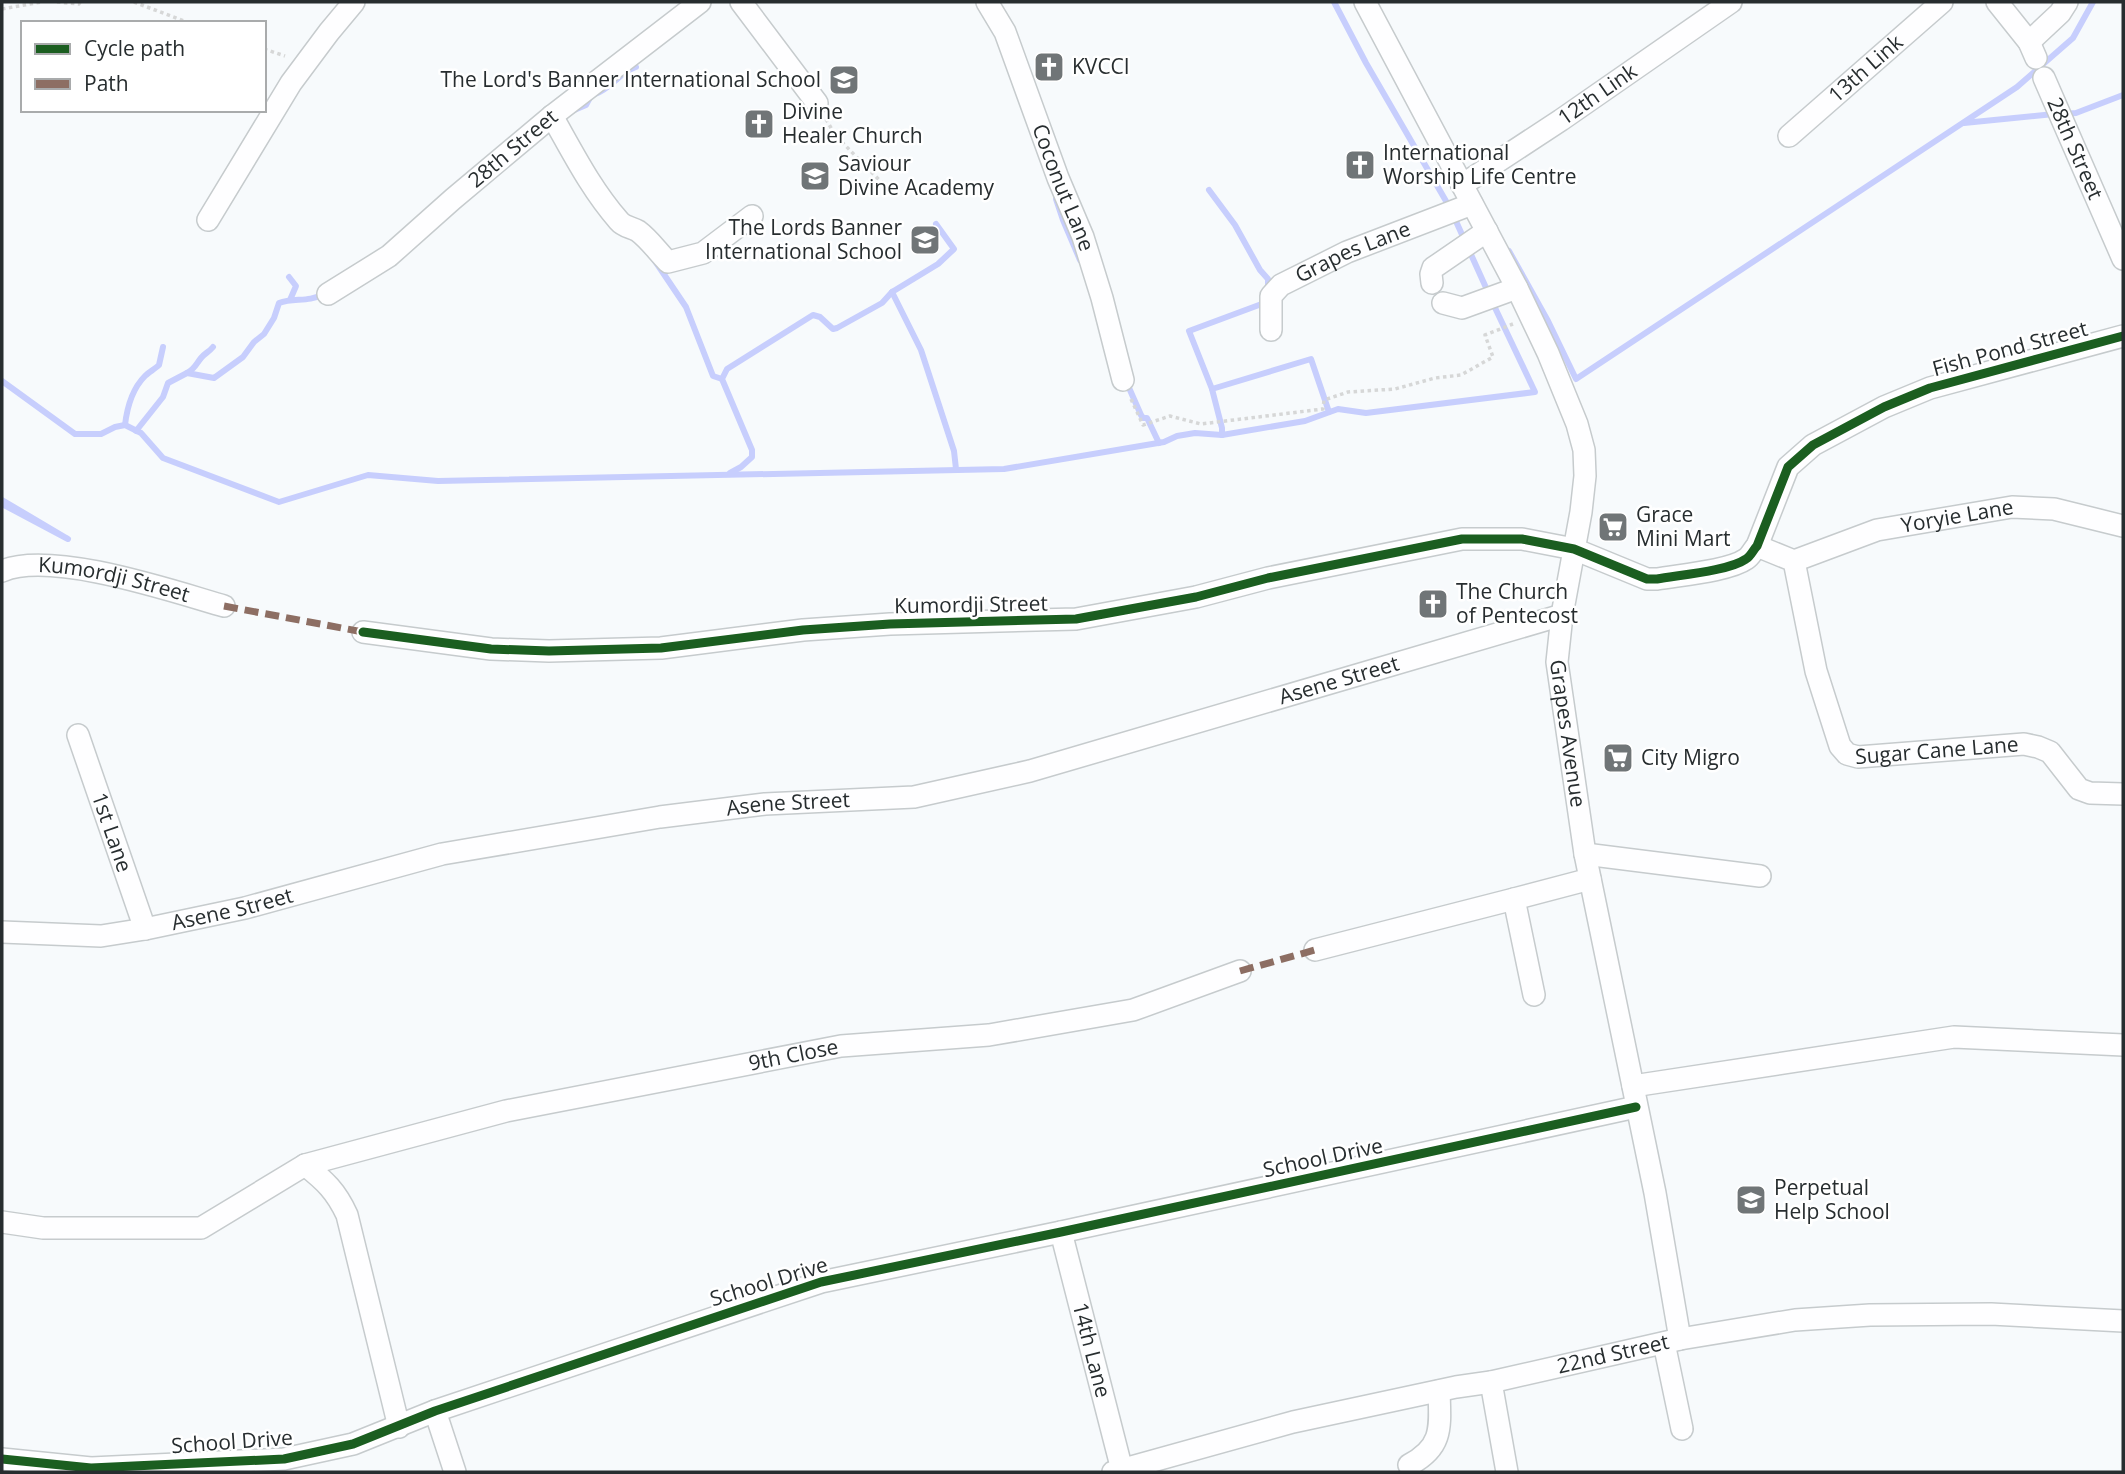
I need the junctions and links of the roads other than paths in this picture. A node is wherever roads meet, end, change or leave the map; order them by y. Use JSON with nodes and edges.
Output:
{"nodes":[{"id":1,"x":354,"y":2,"type":"edge"},
{"id":2,"x":741,"y":2,"type":"edge"},
{"id":3,"x":987,"y":2,"type":"edge"},
{"id":4,"x":1365,"y":2,"type":"edge"},
{"id":5,"x":1731,"y":2,"type":"edge"},
{"id":6,"x":1942,"y":2,"type":"edge"},
{"id":7,"x":1997,"y":2,"type":"edge"},
{"id":8,"x":2067,"y":2,"type":"edge"},
{"id":9,"x":696,"y":3,"type":"edge"},
{"id":10,"x":2037,"y":60,"type":"junction"},
{"id":11,"x":817,"y":103,"type":"road end"},
{"id":12,"x":552,"y":116,"type":"junction"},
{"id":13,"x":1789,"y":136,"type":"dead end"},
{"id":14,"x":1467,"y":194,"type":"junction"},
{"id":15,"x":752,"y":216,"type":"dead end"},
{"id":16,"x":208,"y":219,"type":"dead end"},
{"id":17,"x":1487,"y":231,"type":"junction"},
{"id":18,"x":2123,"y":259,"type":"edge"},
{"id":19,"x":1432,"y":283,"type":"dead end"},
{"id":20,"x":1517,"y":288,"type":"junction"},
{"id":21,"x":328,"y":294,"type":"dead end"},
{"id":22,"x":1443,"y":303,"type":"dead end"},
{"id":23,"x":1271,"y":330,"type":"dead end"},
{"id":24,"x":2123,"y":336,"type":"edge"},
{"id":25,"x":1123,"y":380,"type":"road end"},
{"id":26,"x":2123,"y":526,"type":"edge"},
{"id":27,"x":1757,"y":546,"type":"junction"},
{"id":28,"x":1574,"y":548,"type":"junction"},
{"id":29,"x":1794,"y":561,"type":"junction"},
{"id":30,"x":2,"y":571,"type":"edge"},
{"id":31,"x":224,"y":606,"type":"dead end"},
{"id":32,"x":1562,"y":615,"type":"junction"},
{"id":33,"x":363,"y":632,"type":"dead end"},
{"id":34,"x":78,"y":735,"type":"dead end"},
{"id":35,"x":2123,"y":794,"type":"edge"},
{"id":36,"x":1585,"y":854,"type":"junction"},
{"id":37,"x":1760,"y":876,"type":"dead end"},
{"id":38,"x":1590,"y":879,"type":"junction"},
{"id":39,"x":1514,"y":899,"type":"junction"},
{"id":40,"x":145,"y":929,"type":"junction"},
{"id":41,"x":2,"y":932,"type":"edge"},
{"id":42,"x":1315,"y":950,"type":"dead end"},
{"id":43,"x":1240,"y":971,"type":"dead end"},
{"id":44,"x":1534,"y":995,"type":"dead end"},
{"id":45,"x":2123,"y":1045,"type":"edge"},
{"id":46,"x":1635,"y":1097,"type":"junction"},
{"id":47,"x":304,"y":1165,"type":"junction"},
{"id":48,"x":2,"y":1222,"type":"edge"},
{"id":49,"x":1061,"y":1232,"type":"junction"},
{"id":50,"x":2123,"y":1321,"type":"edge"},
{"id":51,"x":1672,"y":1341,"type":"junction"},
{"id":52,"x":1490,"y":1382,"type":"junction"},
{"id":53,"x":1440,"y":1391,"type":"junction"},
{"id":54,"x":435,"y":1411,"type":"junction"},
{"id":55,"x":399,"y":1427,"type":"junction"},
{"id":56,"x":1682,"y":1429,"type":"dead end"},
{"id":57,"x":2,"y":1459,"type":"edge"},
{"id":58,"x":1409,"y":1465,"type":"dead end"},
{"id":59,"x":1117,"y":1471,"type":"edge"},
{"id":60,"x":455,"y":1472,"type":"edge"},
{"id":61,"x":1507,"y":1472,"type":"edge"}],
"edges":[{"from":1,"to":16,"type":"street"},
{"from":2,"to":11,"type":"street"},
{"from":3,"to":25,"type":"street","name":"Coconut Lane"},
{"from":4,"to":14,"type":"street","name":"Grapes Avenue"},
{"from":5,"to":14,"type":"street","name":"12th Link"},
{"from":6,"to":13,"type":"street","name":"13th Link"},
{"from":7,"to":10,"type":"street","name":"28th Street"},
{"from":8,"to":10,"type":"street"},
{"from":9,"to":12,"type":"street","name":"28th Street"},
{"from":10,"to":18,"type":"street","name":"28th Street"},
{"from":12,"to":15,"type":"street"},
{"from":12,"to":21,"type":"street","name":"28th Street"},
{"from":14,"to":17,"type":"street","name":"Grapes Avenue"},
{"from":14,"to":23,"type":"street","name":"Grapes Lane"},
{"from":17,"to":19,"type":"street"},
{"from":17,"to":20,"type":"street","name":"Grapes Avenue"},
{"from":20,"to":22,"type":"street"},
{"from":20,"to":28,"type":"street","name":"Grapes Avenue"},
{"from":24,"to":27,"type":"street","name":"Fish Pond Street"},
{"from":26,"to":29,"type":"street","name":"Yoryie Lane"},
{"from":27,"to":28,"type":"street"},
{"from":27,"to":29,"type":"street"},
{"from":28,"to":32,"type":"street","name":"Grapes Avenue"},
{"from":28,"to":33,"type":"street","name":"Kumordji Street"},
{"from":29,"to":35,"type":"street","name":"Sugar Cane Lane"},
{"from":30,"to":31,"type":"street","name":"Kumordji Street"},
{"from":32,"to":36,"type":"street","name":"Grapes Avenue"},
{"from":32,"to":40,"type":"street","name":"Asene Street"},
{"from":34,"to":40,"type":"street","name":"1st Lane"},
{"from":36,"to":37,"type":"street"},
{"from":36,"to":38,"type":"street","name":"Grapes Avenue"},
{"from":38,"to":39,"type":"street"},
{"from":38,"to":46,"type":"street","name":"Grapes Avenue"},
{"from":39,"to":42,"type":"street"},
{"from":39,"to":44,"type":"street"},
{"from":40,"to":41,"type":"street","name":"Asene Street"},
{"from":43,"to":47,"type":"street","name":"9th Close"},
{"from":45,"to":46,"type":"street","name":"School Drive"},
{"from":46,"to":49,"type":"street","name":"School Drive"},
{"from":46,"to":51,"type":"street","name":"Grapes Avenue"},
{"from":47,"to":48,"type":"street","name":"9th Close"},
{"from":47,"to":55,"type":"street"},
{"from":49,"to":54,"type":"street","name":"School Drive"},
{"from":49,"to":59,"type":"street","name":"14th Lane"},
{"from":50,"to":51,"type":"street","name":"22nd Street"},
{"from":51,"to":52,"type":"street","name":"22nd Street"},
{"from":51,"to":56,"type":"street","name":"Grapes Avenue"},
{"from":52,"to":53,"type":"street","name":"22nd Street"},
{"from":52,"to":61,"type":"street"},
{"from":53,"to":58,"type":"street"},
{"from":53,"to":59,"type":"street","name":"22nd Street"},
{"from":54,"to":55,"type":"street","name":"School Drive"},
{"from":54,"to":60,"type":"street"},
{"from":55,"to":57,"type":"street","name":"School Drive"}]}
